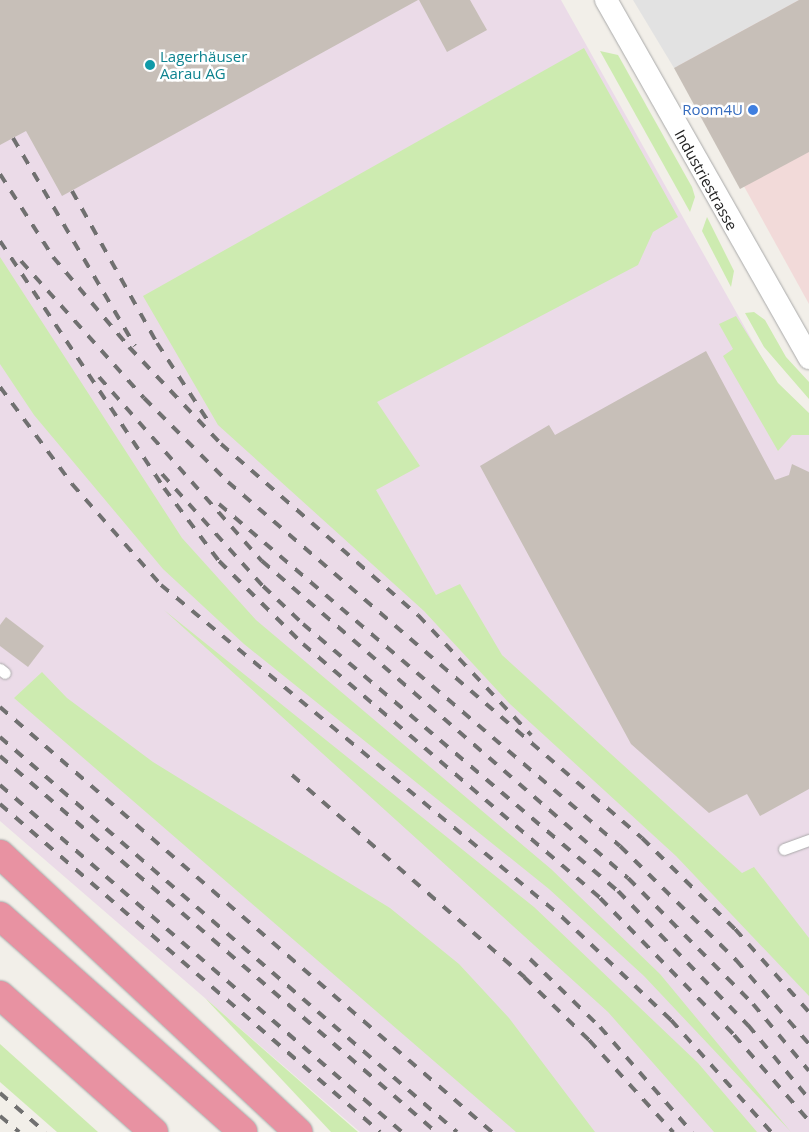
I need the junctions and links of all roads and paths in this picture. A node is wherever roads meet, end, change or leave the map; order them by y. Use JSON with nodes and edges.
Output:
{"nodes":[{"id":1,"x":606,"y":0,"type":"edge"},
{"id":2,"x":809,"y":358,"type":"edge"},
{"id":3,"x":809,"y":840,"type":"edge"},
{"id":4,"x":784,"y":849,"type":"dead end"},
{"id":5,"x":0,"y":854,"type":"edge"},
{"id":6,"x":0,"y":916,"type":"edge"},
{"id":7,"x":0,"y":995,"type":"edge"},
{"id":8,"x":154,"y":1132,"type":"edge"},
{"id":9,"x":243,"y":1132,"type":"edge"},
{"id":10,"x":298,"y":1132,"type":"edge"}],
"edges":[{"from":1,"to":2,"type":"street","name":"Industriestrasse"},
{"from":3,"to":4,"type":"lane"},
{"from":5,"to":10,"type":"highway"},
{"from":6,"to":9,"type":"highway"},
{"from":7,"to":8,"type":"highway"}]}
